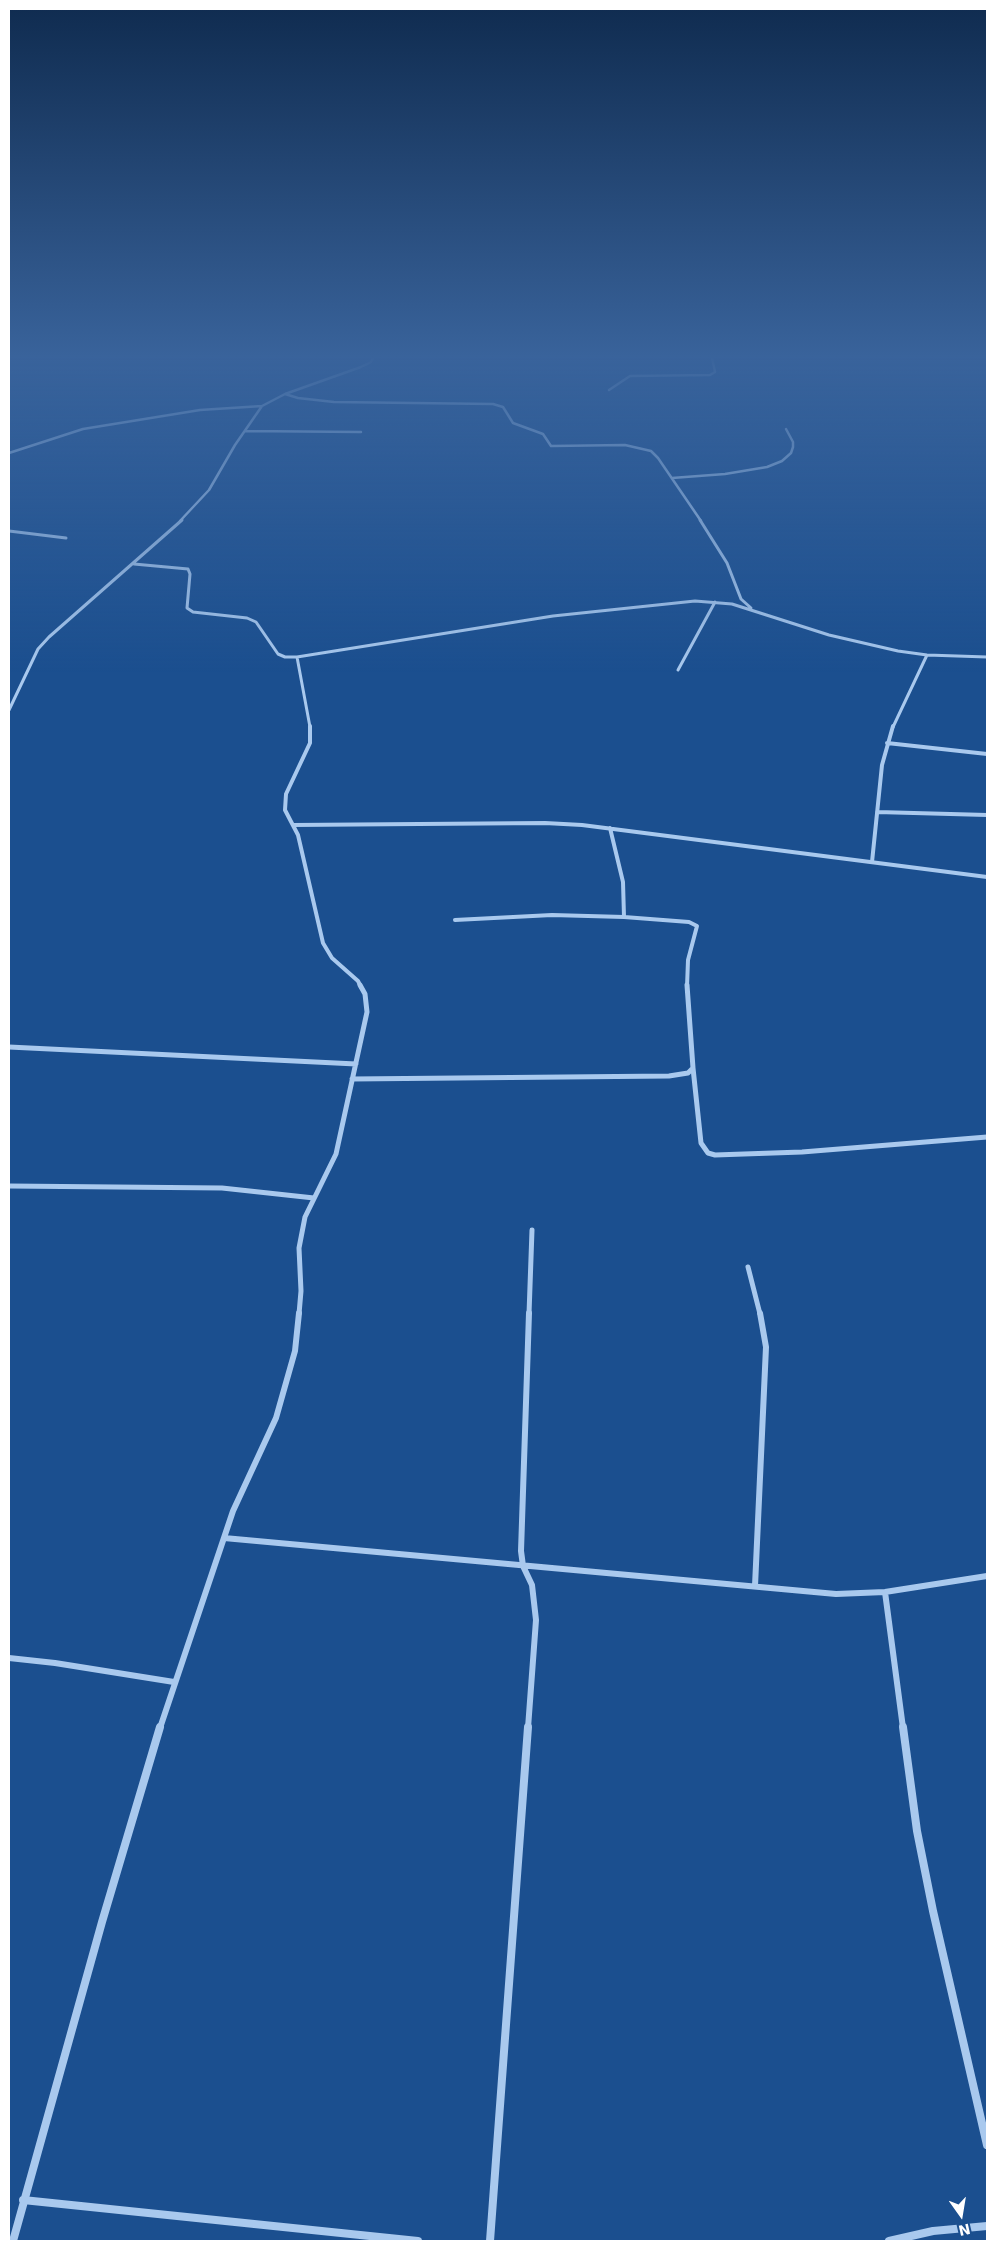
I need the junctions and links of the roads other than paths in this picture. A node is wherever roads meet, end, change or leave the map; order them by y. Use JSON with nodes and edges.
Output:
{"nodes":[{"id":1,"x":225,"y":463,"type":"edge"},
{"id":2,"x":661,"y":463,"type":"edge"},
{"id":3,"x":777,"y":463,"type":"edge"},
{"id":4,"x":672,"y":478,"type":"junction"},
{"id":5,"x":9,"y":532,"type":"edge"},
{"id":6,"x":66,"y":538,"type":"dead end"},
{"id":7,"x":134,"y":564,"type":"junction"},
{"id":8,"x":715,"y":602,"type":"junction"},
{"id":9,"x":753,"y":610,"type":"junction"},
{"id":10,"x":927,"y":655,"type":"junction"},
{"id":11,"x":297,"y":657,"type":"junction"},
{"id":12,"x":987,"y":657,"type":"edge"},
{"id":13,"x":678,"y":670,"type":"dead end"},
{"id":14,"x":9,"y":710,"type":"edge"},
{"id":15,"x":887,"y":743,"type":"junction"},
{"id":16,"x":987,"y":754,"type":"edge"},
{"id":17,"x":877,"y":812,"type":"junction"},
{"id":18,"x":987,"y":815,"type":"edge"},
{"id":19,"x":293,"y":825,"type":"junction"},
{"id":20,"x":610,"y":828,"type":"junction"},
{"id":21,"x":872,"y":862,"type":"junction"},
{"id":22,"x":987,"y":877,"type":"edge"},
{"id":23,"x":624,"y":917,"type":"junction"},
{"id":24,"x":455,"y":920,"type":"dead end"},
{"id":25,"x":9,"y":1047,"type":"edge"},
{"id":26,"x":356,"y":1064,"type":"junction"},
{"id":27,"x":694,"y":1068,"type":"junction"},
{"id":28,"x":352,"y":1080,"type":"junction"},
{"id":29,"x":987,"y":1137,"type":"edge"},
{"id":30,"x":9,"y":1186,"type":"edge"},
{"id":31,"x":314,"y":1198,"type":"junction"},
{"id":32,"x":532,"y":1230,"type":"dead end"},
{"id":33,"x":748,"y":1267,"type":"dead end"},
{"id":34,"x":224,"y":1538,"type":"junction"},
{"id":35,"x":523,"y":1566,"type":"junction"},
{"id":36,"x":987,"y":1576,"type":"edge"},
{"id":37,"x":755,"y":1586,"type":"junction"},
{"id":38,"x":886,"y":1592,"type":"junction"},
{"id":39,"x":9,"y":1658,"type":"edge"},
{"id":40,"x":174,"y":1682,"type":"junction"},
{"id":41,"x":987,"y":2145,"type":"edge"},
{"id":42,"x":23,"y":2200,"type":"junction"},
{"id":43,"x":987,"y":2226,"type":"edge"},
{"id":44,"x":13,"y":2241,"type":"edge"},
{"id":45,"x":418,"y":2241,"type":"edge"},
{"id":46,"x":490,"y":2241,"type":"edge"},
{"id":47,"x":890,"y":2241,"type":"edge"}],
"edges":[{"from":1,"to":7,"type":"street"},
{"from":2,"to":4,"type":"street"},
{"from":3,"to":4,"type":"street"},
{"from":4,"to":9,"type":"street"},
{"from":5,"to":6,"type":"street"},
{"from":7,"to":11,"type":"street"},
{"from":7,"to":14,"type":"street"},
{"from":8,"to":9,"type":"street"},
{"from":8,"to":11,"type":"street"},
{"from":8,"to":13,"type":"street"},
{"from":9,"to":10,"type":"street"},
{"from":10,"to":12,"type":"street"},
{"from":10,"to":15,"type":"street"},
{"from":11,"to":19,"type":"street"},
{"from":15,"to":16,"type":"street"},
{"from":15,"to":17,"type":"street"},
{"from":17,"to":18,"type":"street"},
{"from":17,"to":21,"type":"street"},
{"from":19,"to":20,"type":"street"},
{"from":19,"to":26,"type":"street"},
{"from":20,"to":21,"type":"street"},
{"from":20,"to":23,"type":"street"},
{"from":21,"to":22,"type":"street"},
{"from":23,"to":24,"type":"street"},
{"from":23,"to":27,"type":"street"},
{"from":25,"to":26,"type":"street"},
{"from":26,"to":28,"type":"street"},
{"from":27,"to":28,"type":"street"},
{"from":27,"to":29,"type":"street"},
{"from":28,"to":31,"type":"street"},
{"from":30,"to":31,"type":"street"},
{"from":31,"to":34,"type":"street"},
{"from":32,"to":35,"type":"street"},
{"from":33,"to":37,"type":"street"},
{"from":34,"to":35,"type":"street"},
{"from":34,"to":40,"type":"street"},
{"from":35,"to":37,"type":"street"},
{"from":35,"to":46,"type":"street"},
{"from":36,"to":38,"type":"street"},
{"from":37,"to":38,"type":"street"},
{"from":38,"to":41,"type":"street"},
{"from":39,"to":40,"type":"street"},
{"from":40,"to":42,"type":"street"},
{"from":42,"to":44,"type":"street"},
{"from":42,"to":45,"type":"street"},
{"from":43,"to":47,"type":"street"}]}
